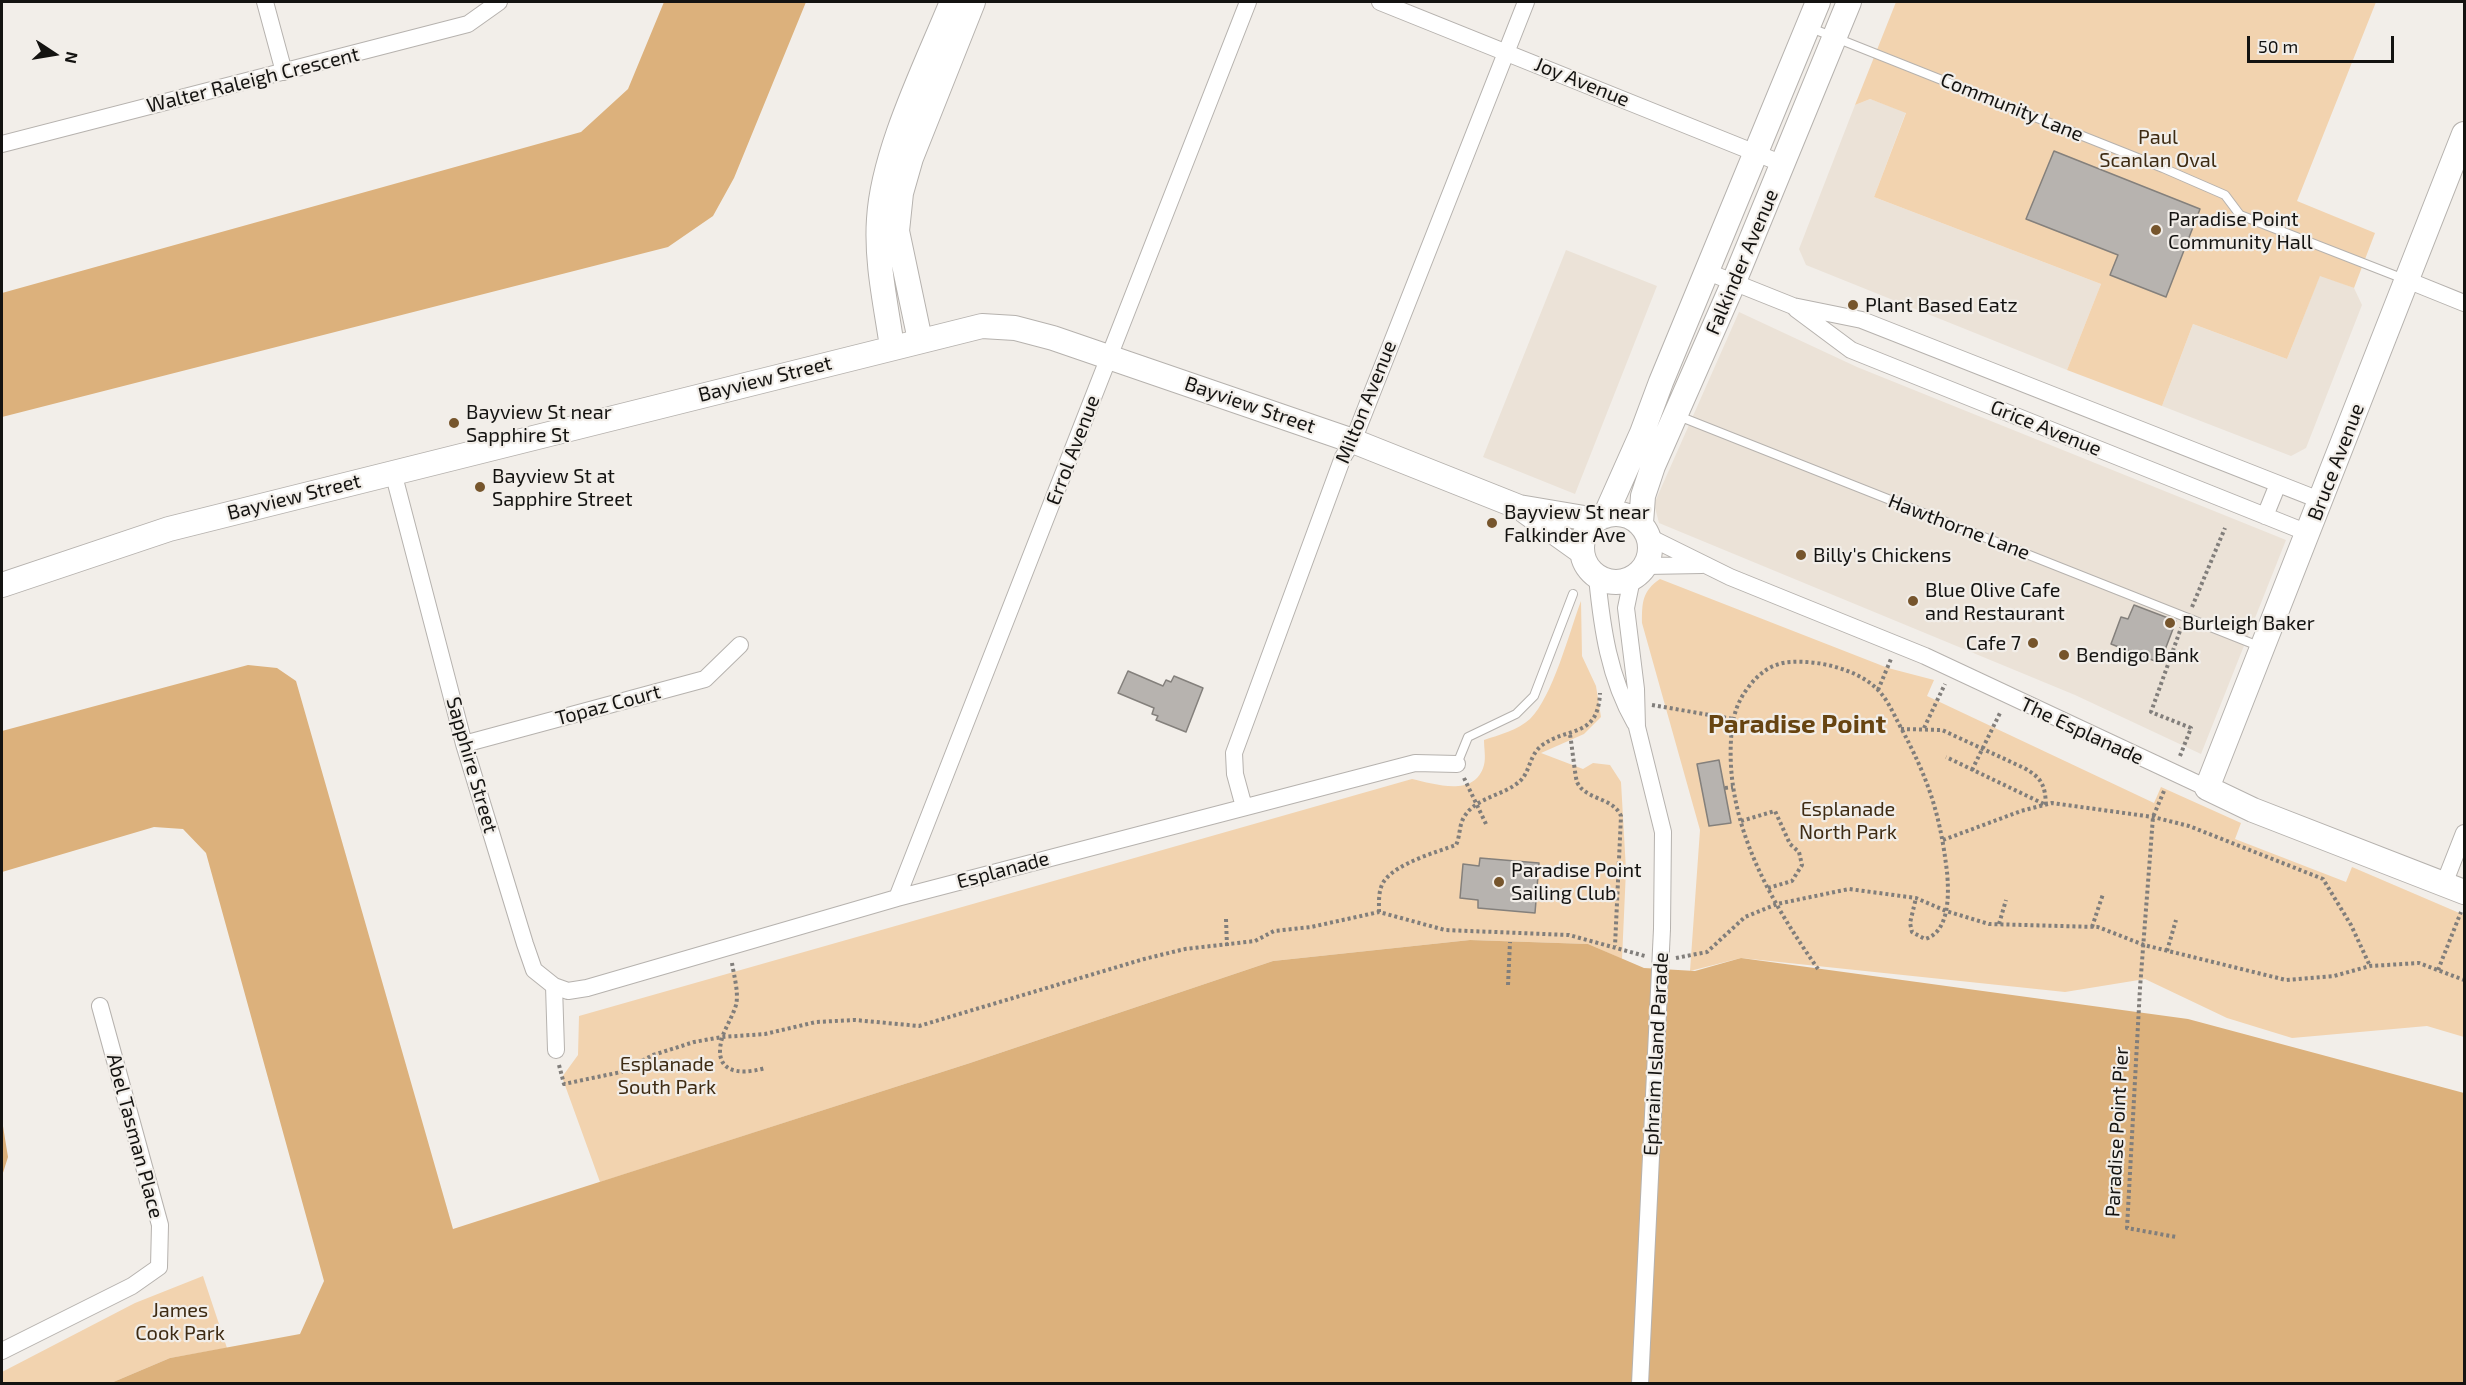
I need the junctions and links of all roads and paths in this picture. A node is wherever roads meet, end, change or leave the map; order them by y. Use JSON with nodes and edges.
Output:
{"nodes":[{"id":1,"x":265,"y":2,"type":"edge"},
{"id":2,"x":499,"y":2,"type":"edge"},
{"id":3,"x":952,"y":2,"type":"edge"},
{"id":4,"x":973,"y":2,"type":"edge"},
{"id":5,"x":1248,"y":2,"type":"edge"},
{"id":6,"x":1380,"y":2,"type":"edge"},
{"id":7,"x":1526,"y":2,"type":"edge"},
{"id":8,"x":1818,"y":2,"type":"edge"},
{"id":9,"x":1849,"y":2,"type":"edge"},
{"id":10,"x":1808,"y":27,"type":"junction"},
{"id":11,"x":1835,"y":38,"type":"junction"},
{"id":12,"x":1506,"y":52,"type":"junction"},
{"id":13,"x":284,"y":72,"type":"junction"},
{"id":14,"x":2464,"y":134,"type":"edge"},
{"id":15,"x":2,"y":144,"type":"edge"},
{"id":16,"x":1754,"y":153,"type":"junction"},
{"id":17,"x":1783,"y":164,"type":"junction"},
{"id":18,"x":1708,"y":272,"type":"junction"},
{"id":19,"x":2407,"y":280,"type":"junction"},
{"id":20,"x":1733,"y":284,"type":"junction"},
{"id":21,"x":2464,"y":303,"type":"edge"},
{"id":22,"x":1793,"y":306,"type":"junction"},
{"id":23,"x":1847,"y":317,"type":"junction"},
{"id":24,"x":920,"y":340,"type":"junction"},
{"id":25,"x":1838,"y":340,"type":"junction"},
{"id":26,"x":892,"y":347,"type":"junction"},
{"id":27,"x":1109,"y":357,"type":"junction"},
{"id":28,"x":1664,"y":411,"type":"junction"},
{"id":29,"x":1353,"y":441,"type":"junction"},
{"id":30,"x":393,"y":472,"type":"junction"},
{"id":31,"x":2278,"y":484,"type":"junction"},
{"id":32,"x":2322,"y":501,"type":"junction"},
{"id":33,"x":1519,"y":507,"type":"junction"},
{"id":34,"x":2265,"y":516,"type":"junction"},
{"id":35,"x":1600,"y":518,"type":"junction"},
{"id":36,"x":2225,"y":528,"type":"dead end"},
{"id":37,"x":1645,"y":530,"type":"junction"},
{"id":38,"x":2308,"y":533,"type":"junction"},
{"id":39,"x":1582,"y":552,"type":"junction"},
{"id":40,"x":1703,"y":565,"type":"junction"},
{"id":41,"x":1639,"y":573,"type":"junction"},
{"id":42,"x":1597,"y":577,"type":"junction"},
{"id":43,"x":2,"y":585,"type":"edge"},
{"id":44,"x":1573,"y":594,"type":"dead end"},
{"id":45,"x":2187,"y":609,"type":"dead end"},
{"id":46,"x":2183,"y":622,"type":"dead end"},
{"id":47,"x":740,"y":645,"type":"dead end"},
{"id":48,"x":1897,"y":645,"type":"junction"},
{"id":49,"x":2264,"y":648,"type":"junction"},
{"id":50,"x":1952,"y":669,"type":"junction"},
{"id":51,"x":1600,"y":685,"type":"dead end"},
{"id":52,"x":1878,"y":690,"type":"junction"},
{"id":53,"x":2008,"y":697,"type":"junction"},
{"id":54,"x":1651,"y":705,"type":"dead end"},
{"id":55,"x":1733,"y":719,"type":"junction"},
{"id":56,"x":1637,"y":727,"type":"junction"},
{"id":57,"x":1924,"y":728,"type":"junction"},
{"id":58,"x":1901,"y":729,"type":"junction"},
{"id":59,"x":1570,"y":734,"type":"junction"},
{"id":60,"x":464,"y":744,"type":"junction"},
{"id":61,"x":1983,"y":748,"type":"junction"},
{"id":62,"x":2180,"y":756,"type":"dead end"},
{"id":63,"x":1946,"y":757,"type":"dead end"},
{"id":64,"x":1457,"y":764,"type":"junction"},
{"id":65,"x":1972,"y":770,"type":"junction"},
{"id":66,"x":1733,"y":787,"type":"junction"},
{"id":67,"x":1725,"y":789,"type":"dead end"},
{"id":68,"x":2206,"y":789,"type":"junction"},
{"id":69,"x":2164,"y":791,"type":"dead end"},
{"id":70,"x":1478,"y":805,"type":"junction"},
{"id":71,"x":2046,"y":805,"type":"junction"},
{"id":72,"x":1244,"y":807,"type":"junction"},
{"id":73,"x":2153,"y":817,"type":"junction"},
{"id":74,"x":1740,"y":821,"type":"junction"},
{"id":75,"x":1486,"y":824,"type":"dead end"},
{"id":76,"x":2464,"y":833,"type":"edge"},
{"id":77,"x":1943,"y":840,"type":"junction"},
{"id":78,"x":1768,"y":888,"type":"junction"},
{"id":79,"x":2454,"y":888,"type":"edge"},
{"id":80,"x":2103,"y":894,"type":"dead end"},
{"id":81,"x":897,"y":898,"type":"junction"},
{"id":82,"x":1916,"y":898,"type":"junction"},
{"id":83,"x":2006,"y":900,"type":"dead end"},
{"id":84,"x":2464,"y":902,"type":"edge"},
{"id":85,"x":1777,"y":904,"type":"junction"},
{"id":86,"x":1946,"y":911,"type":"junction"},
{"id":87,"x":1379,"y":912,"type":"junction"},
{"id":88,"x":1226,"y":919,"type":"dead end"},
{"id":89,"x":2176,"y":920,"type":"dead end"},
{"id":90,"x":1999,"y":924,"type":"junction"},
{"id":91,"x":2092,"y":927,"type":"junction"},
{"id":92,"x":1510,"y":942,"type":"dead end"},
{"id":93,"x":2144,"y":945,"type":"junction"},
{"id":94,"x":731,"y":946,"type":"junction"},
{"id":95,"x":1227,"y":946,"type":"junction"},
{"id":96,"x":1615,"y":946,"type":"junction"},
{"id":97,"x":2167,"y":951,"type":"junction"},
{"id":98,"x":1648,"y":956,"type":"dead end"},
{"id":99,"x":1671,"y":958,"type":"dead end"},
{"id":100,"x":2370,"y":966,"type":"junction"},
{"id":101,"x":1818,"y":969,"type":"dead end"},
{"id":102,"x":2438,"y":970,"type":"junction"},
{"id":103,"x":2464,"y":980,"type":"edge"},
{"id":104,"x":1508,"y":985,"type":"dead end"},
{"id":105,"x":554,"y":986,"type":"junction"},
{"id":106,"x":100,"y":1006,"type":"dead end"},
{"id":107,"x":722,"y":1037,"type":"junction"},
{"id":108,"x":556,"y":1050,"type":"joint"},
{"id":109,"x":765,"y":1068,"type":"dead end"},
{"id":110,"x":2176,"y":1237,"type":"dead end"},
{"id":111,"x":2,"y":1352,"type":"edge"},
{"id":112,"x":1640,"y":1383,"type":"edge"}],
"edges":[{"from":1,"to":13,"type":"street"},
{"from":2,"to":13,"type":"street","name":"Walter Raleigh Crescent"},
{"from":3,"to":26,"type":"street"},
{"from":4,"to":24,"type":"street"},
{"from":5,"to":27,"type":"street","name":"Errol Avenue"},
{"from":6,"to":12,"type":"street","name":"Joy Avenue"},
{"from":7,"to":12,"type":"street","name":"Milton Avenue"},
{"from":8,"to":10,"type":"street","name":"Falkinder Avenue"},
{"from":9,"to":11,"type":"street","name":"Falkinder Avenue"},
{"from":10,"to":11,"type":"lane","name":"Community Lane"},
{"from":10,"to":16,"type":"street","name":"Falkinder Avenue"},
{"from":11,"to":17,"type":"street","name":"Falkinder Avenue"},
{"from":11,"to":19,"type":"lane","name":"Community Lane"},
{"from":12,"to":16,"type":"street","name":"Joy Avenue"},
{"from":12,"to":29,"type":"street","name":"Milton Avenue"},
{"from":13,"to":15,"type":"street","name":"Walter Raleigh Crescent"},
{"from":14,"to":19,"type":"street","name":"Bruce Avenue"},
{"from":16,"to":17,"type":"street","name":"Joy Avenue"},
{"from":16,"to":18,"type":"street","name":"Falkinder Avenue"},
{"from":17,"to":20,"type":"street","name":"Falkinder Avenue"},
{"from":18,"to":20,"type":"street","name":"Grice Avenue"},
{"from":18,"to":28,"type":"street","name":"Falkinder Avenue"},
{"from":19,"to":21,"type":"street"},
{"from":19,"to":32,"type":"street","name":"Bruce Avenue"},
{"from":20,"to":22,"type":"street","name":"Grice Avenue"},
{"from":20,"to":28,"type":"street","name":"Falkinder Avenue"},
{"from":22,"to":23,"type":"street","name":"Grice Avenue"},
{"from":22,"to":25,"type":"street","name":"Grice Avenue"},
{"from":23,"to":25,"type":"street"},
{"from":23,"to":31,"type":"street","name":"Grice Avenue"},
{"from":24,"to":26,"type":"street","name":"Bayview Street"},
{"from":24,"to":27,"type":"street","name":"Bayview Street"},
{"from":25,"to":34,"type":"street","name":"Grice Avenue"},
{"from":26,"to":30,"type":"street","name":"Bayview Street"},
{"from":27,"to":29,"type":"street","name":"Bayview Street"},
{"from":27,"to":81,"type":"street","name":"Errol Avenue"},
{"from":28,"to":35,"type":"street","name":"Falkinder Avenue"},
{"from":28,"to":37,"type":"street","name":"Falkinder Avenue"},
{"from":28,"to":49,"type":"lane","name":"Hawthorne Lane"},
{"from":29,"to":33,"type":"street","name":"Bayview Street"},
{"from":29,"to":72,"type":"street","name":"Milton Avenue"},
{"from":30,"to":43,"type":"street","name":"Bayview Street"},
{"from":30,"to":60,"type":"street","name":"Sapphire Street"},
{"from":31,"to":32,"type":"street","name":"Grice Avenue"},
{"from":31,"to":34,"type":"street"},
{"from":32,"to":38,"type":"street","name":"Bruce Avenue"},
{"from":33,"to":35,"type":"street","name":"Bayview Street"},
{"from":33,"to":39,"type":"street","name":"Bayview Street"},
{"from":34,"to":38,"type":"street","name":"Grice Avenue"},
{"from":35,"to":37,"type":"street"},
{"from":35,"to":39,"type":"street"},
{"from":36,"to":45,"type":"path"},
{"from":37,"to":40,"type":"street","name":"The Esplanade"},
{"from":37,"to":41,"type":"street"},
{"from":38,"to":49,"type":"street","name":"Bruce Avenue"},
{"from":39,"to":42,"type":"street"},
{"from":40,"to":41,"type":"street","name":"The Esplanade"},
{"from":40,"to":48,"type":"street","name":"The Esplanade"},
{"from":41,"to":42,"type":"street"},
{"from":41,"to":56,"type":"street","name":"Ephraim Island Parade"},
{"from":42,"to":56,"type":"street","name":"Ephraim Island Parade"},
{"from":44,"to":64,"type":"lane"},
{"from":46,"to":62,"type":"path"},
{"from":47,"to":60,"type":"street","name":"Topaz Court"},
{"from":48,"to":50,"type":"street","name":"The Esplanade"},
{"from":48,"to":52,"type":"path"},
{"from":49,"to":68,"type":"street","name":"Bruce Avenue"},
{"from":50,"to":53,"type":"street","name":"The Esplanade"},
{"from":50,"to":57,"type":"path"},
{"from":51,"to":59,"type":"path"},
{"from":52,"to":55,"type":"path"},
{"from":52,"to":58,"type":"path"},
{"from":53,"to":61,"type":"path"},
{"from":53,"to":68,"type":"street","name":"The Esplanade"},
{"from":54,"to":55,"type":"path"},
{"from":55,"to":66,"type":"path"},
{"from":56,"to":112,"type":"street","name":"Ephraim Island Parade","bridge":true},
{"from":57,"to":58,"type":"path"},
{"from":57,"to":61,"type":"path"},
{"from":58,"to":77,"type":"path"},
{"from":59,"to":70,"type":"path"},
{"from":59,"to":96,"type":"path"},
{"from":60,"to":105,"type":"street","name":"Sapphire Street"},
{"from":61,"to":65,"type":"path"},
{"from":61,"to":71,"type":"path"},
{"from":63,"to":65,"type":"path"},
{"from":64,"to":70,"type":"path"},
{"from":64,"to":72,"type":"street","name":"Esplanade"},
{"from":65,"to":71,"type":"path"},
{"from":66,"to":67,"type":"path"},
{"from":66,"to":74,"type":"path"},
{"from":68,"to":79,"type":"street","name":"The Esplanade"},
{"from":69,"to":73,"type":"path"},
{"from":70,"to":75,"type":"path"},
{"from":70,"to":87,"type":"path"},
{"from":71,"to":73,"type":"path"},
{"from":71,"to":77,"type":"path"},
{"from":72,"to":81,"type":"street","name":"Esplanade"},
{"from":73,"to":93,"type":"path"},
{"from":73,"to":100,"type":"path"},
{"from":74,"to":78,"type":"path"},
{"from":74,"to":78,"type":"path"},
{"from":76,"to":79,"type":"street"},
{"from":77,"to":86,"type":"path"},
{"from":78,"to":85,"type":"path"},
{"from":80,"to":91,"type":"path"},
{"from":81,"to":94,"type":"street","name":"Esplanade"},
{"from":82,"to":85,"type":"path"},
{"from":82,"to":86,"type":"path"},
{"from":82,"to":86,"type":"path"},
{"from":83,"to":90,"type":"path"},
{"from":84,"to":102,"type":"path"},
{"from":85,"to":99,"type":"path"},
{"from":85,"to":101,"type":"path"},
{"from":86,"to":90,"type":"path"},
{"from":87,"to":95,"type":"path"},
{"from":87,"to":96,"type":"path"},
{"from":88,"to":95,"type":"path"},
{"from":89,"to":97,"type":"path"},
{"from":90,"to":91,"type":"path"},
{"from":91,"to":93,"type":"path"},
{"from":92,"to":104,"type":"path"},
{"from":93,"to":97,"type":"path"},
{"from":93,"to":110,"type":"path","name":"Paradise Point Pier"},
{"from":94,"to":105,"type":"street","name":"Esplanade"},
{"from":94,"to":107,"type":"path"},
{"from":95,"to":107,"type":"path"},
{"from":96,"to":98,"type":"path"},
{"from":97,"to":100,"type":"path"},
{"from":100,"to":102,"type":"path"},
{"from":102,"to":103,"type":"path"},
{"from":105,"to":108,"type":"street"},
{"from":106,"to":111,"type":"street","name":"Abel Tasman Place"},
{"from":107,"to":108,"type":"path"},
{"from":107,"to":109,"type":"path"}]}
